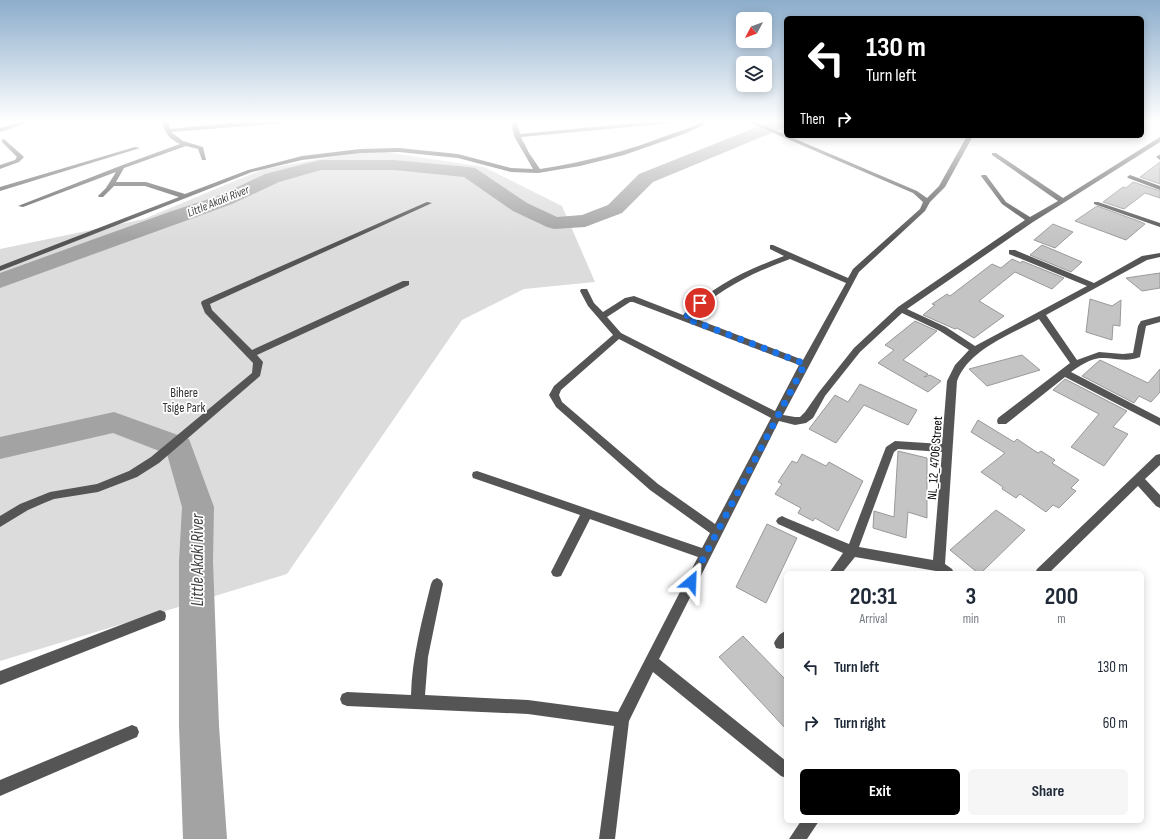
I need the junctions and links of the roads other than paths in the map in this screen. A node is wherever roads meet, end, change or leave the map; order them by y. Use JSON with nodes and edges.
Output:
{"nodes":[{"id":1,"x":18,"y":160,"type":"edge"},
{"id":2,"x":96,"y":160,"type":"edge"},
{"id":3,"x":140,"y":160,"type":"edge"},
{"id":4,"x":292,"y":160,"type":"edge"},
{"id":5,"x":479,"y":160,"type":"edge"},
{"id":6,"x":530,"y":160,"type":"edge"},
{"id":7,"x":596,"y":160,"type":"edge"},
{"id":8,"x":839,"y":160,"type":"edge"},
{"id":9,"x":957,"y":160,"type":"edge"},
{"id":10,"x":1003,"y":160,"type":"edge"},
{"id":11,"x":1127,"y":160,"type":"edge"},
{"id":12,"x":0,"y":167,"type":"edge"},
{"id":13,"x":122,"y":167,"type":"junction"},
{"id":14,"x":538,"y":171,"type":"junction"},
{"id":15,"x":984,"y":176,"type":"dead end"},
{"id":16,"x":1130,"y":178,"type":"dead end"},
{"id":17,"x":112,"y":184,"type":"junction"},
{"id":18,"x":1160,"y":188,"type":"edge"},
{"id":19,"x":0,"y":189,"type":"edge"},
{"id":20,"x":101,"y":196,"type":"dead end"},
{"id":21,"x":184,"y":196,"type":"junction"},
{"id":22,"x":927,"y":201,"type":"junction"},
{"id":23,"x":1063,"y":201,"type":"junction"},
{"id":24,"x":430,"y":203,"type":"dead end"},
{"id":25,"x":1096,"y":203,"type":"dead end"},
{"id":26,"x":21,"y":206,"type":"dead end"},
{"id":27,"x":1030,"y":220,"type":"junction"},
{"id":28,"x":1160,"y":225,"type":"edge"},
{"id":29,"x":773,"y":247,"type":"dead end"},
{"id":30,"x":1012,"y":252,"type":"dead end"},
{"id":31,"x":1160,"y":255,"type":"edge"},
{"id":32,"x":790,"y":256,"type":"junction"},
{"id":33,"x":0,"y":269,"type":"edge"},
{"id":34,"x":851,"y":282,"type":"junction"},
{"id":35,"x":406,"y":283,"type":"dead end"},
{"id":36,"x":1095,"y":286,"type":"junction"},
{"id":37,"x":584,"y":291,"type":"dead end"},
{"id":38,"x":901,"y":309,"type":"junction"},
{"id":39,"x":1041,"y":315,"type":"junction"},
{"id":40,"x":602,"y":316,"type":"junction"},
{"id":41,"x":685,"y":318,"type":"junction"},
{"id":42,"x":1160,"y":319,"type":"edge"},
{"id":43,"x":618,"y":335,"type":"junction"},
{"id":44,"x":975,"y":350,"type":"junction"},
{"id":45,"x":251,"y":354,"type":"junction"},
{"id":46,"x":805,"y":364,"type":"junction"},
{"id":47,"x":1075,"y":364,"type":"junction"},
{"id":48,"x":1066,"y":372,"type":"junction"},
{"id":49,"x":777,"y":417,"type":"junction"},
{"id":50,"x":1002,"y":421,"type":"dead end"},
{"id":51,"x":1160,"y":422,"type":"edge"},
{"id":52,"x":948,"y":448,"type":"junction"},
{"id":53,"x":1160,"y":458,"type":"edge"},
{"id":54,"x":477,"y":475,"type":"dead end"},
{"id":55,"x":1140,"y":480,"type":"junction"},
{"id":56,"x":1160,"y":503,"type":"edge"},
{"id":57,"x":587,"y":513,"type":"junction"},
{"id":58,"x":782,"y":521,"type":"dead end"},
{"id":59,"x":0,"y":522,"type":"edge"},
{"id":60,"x":716,"y":531,"type":"junction"},
{"id":61,"x":852,"y":551,"type":"junction"},
{"id":62,"x":705,"y":554,"type":"junction"},
{"id":63,"x":944,"y":570,"type":"edge"},
{"id":64,"x":837,"y":571,"type":"edge"},
{"id":65,"x":1043,"y":571,"type":"edge"},
{"id":66,"x":557,"y":572,"type":"dead end"},
{"id":67,"x":436,"y":584,"type":"dead end"},
{"id":68,"x":160,"y":616,"type":"dead end"},
{"id":69,"x":652,"y":662,"type":"junction"},
{"id":70,"x":0,"y":678,"type":"edge"},
{"id":71,"x":347,"y":699,"type":"dead end"},
{"id":72,"x":418,"y":701,"type":"junction"},
{"id":73,"x":622,"y":720,"type":"junction"},
{"id":74,"x":132,"y":732,"type":"dead end"},
{"id":75,"x":784,"y":769,"type":"edge"},
{"id":76,"x":0,"y":788,"type":"edge"},
{"id":77,"x":809,"y":823,"type":"edge"},
{"id":78,"x":607,"y":839,"type":"edge"},
{"id":79,"x":797,"y":839,"type":"edge"}],
"edges":[{"from":1,"to":12,"type":"street"},
{"from":2,"to":19,"type":"street"},
{"from":3,"to":13,"type":"street"},
{"from":4,"to":21,"type":"street"},
{"from":5,"to":14,"type":"street"},
{"from":6,"to":14,"type":"street"},
{"from":7,"to":14,"type":"street"},
{"from":8,"to":22,"type":"street"},
{"from":9,"to":22,"type":"street"},
{"from":10,"to":23,"type":"street"},
{"from":11,"to":23,"type":"street"},
{"from":13,"to":17,"type":"street"},
{"from":13,"to":26,"type":"street"},
{"from":15,"to":27,"type":"street"},
{"from":16,"to":18,"type":"street"},
{"from":17,"to":20,"type":"street"},
{"from":17,"to":21,"type":"street"},
{"from":21,"to":33,"type":"street"},
{"from":22,"to":34,"type":"street"},
{"from":23,"to":27,"type":"street"},
{"from":24,"to":45,"type":"street"},
{"from":25,"to":28,"type":"street"},
{"from":27,"to":38,"type":"street"},
{"from":29,"to":32,"type":"street"},
{"from":30,"to":36,"type":"street"},
{"from":31,"to":36,"type":"street","name":"NL_12_4706 Street"},
{"from":32,"to":34,"type":"street"},
{"from":32,"to":41,"type":"street"},
{"from":34,"to":46,"type":"street"},
{"from":35,"to":45,"type":"street"},
{"from":36,"to":39,"type":"street","name":"NL_12_4706 Street"},
{"from":37,"to":40,"type":"street"},
{"from":38,"to":44,"type":"street"},
{"from":38,"to":49,"type":"street"},
{"from":39,"to":44,"type":"street","name":"NL_12_4706 Street"},
{"from":39,"to":47,"type":"street"},
{"from":40,"to":41,"type":"street"},
{"from":40,"to":43,"type":"street"},
{"from":41,"to":46,"type":"street"},
{"from":42,"to":47,"type":"street"},
{"from":43,"to":49,"type":"street"},
{"from":43,"to":60,"type":"street"},
{"from":44,"to":52,"type":"street","name":"NL_12_4706 Street"},
{"from":45,"to":59,"type":"street"},
{"from":46,"to":49,"type":"street"},
{"from":47,"to":48,"type":"street"},
{"from":48,"to":50,"type":"street"},
{"from":48,"to":51,"type":"street"},
{"from":49,"to":60,"type":"street"},
{"from":52,"to":61,"type":"street"},
{"from":52,"to":63,"type":"street","name":"NL_12_4706 Street"},
{"from":53,"to":55,"type":"street"},
{"from":54,"to":57,"type":"street"},
{"from":55,"to":56,"type":"street"},
{"from":55,"to":65,"type":"street"},
{"from":57,"to":62,"type":"street"},
{"from":57,"to":66,"type":"street"},
{"from":58,"to":61,"type":"street"},
{"from":60,"to":62,"type":"street"},
{"from":61,"to":63,"type":"street"},
{"from":61,"to":64,"type":"street"},
{"from":62,"to":69,"type":"street"},
{"from":67,"to":72,"type":"street"},
{"from":68,"to":70,"type":"street"},
{"from":69,"to":73,"type":"street"},
{"from":69,"to":75,"type":"street"},
{"from":71,"to":72,"type":"street"},
{"from":72,"to":73,"type":"street"},
{"from":73,"to":78,"type":"street"},
{"from":74,"to":76,"type":"street"},
{"from":77,"to":79,"type":"street"}]}
